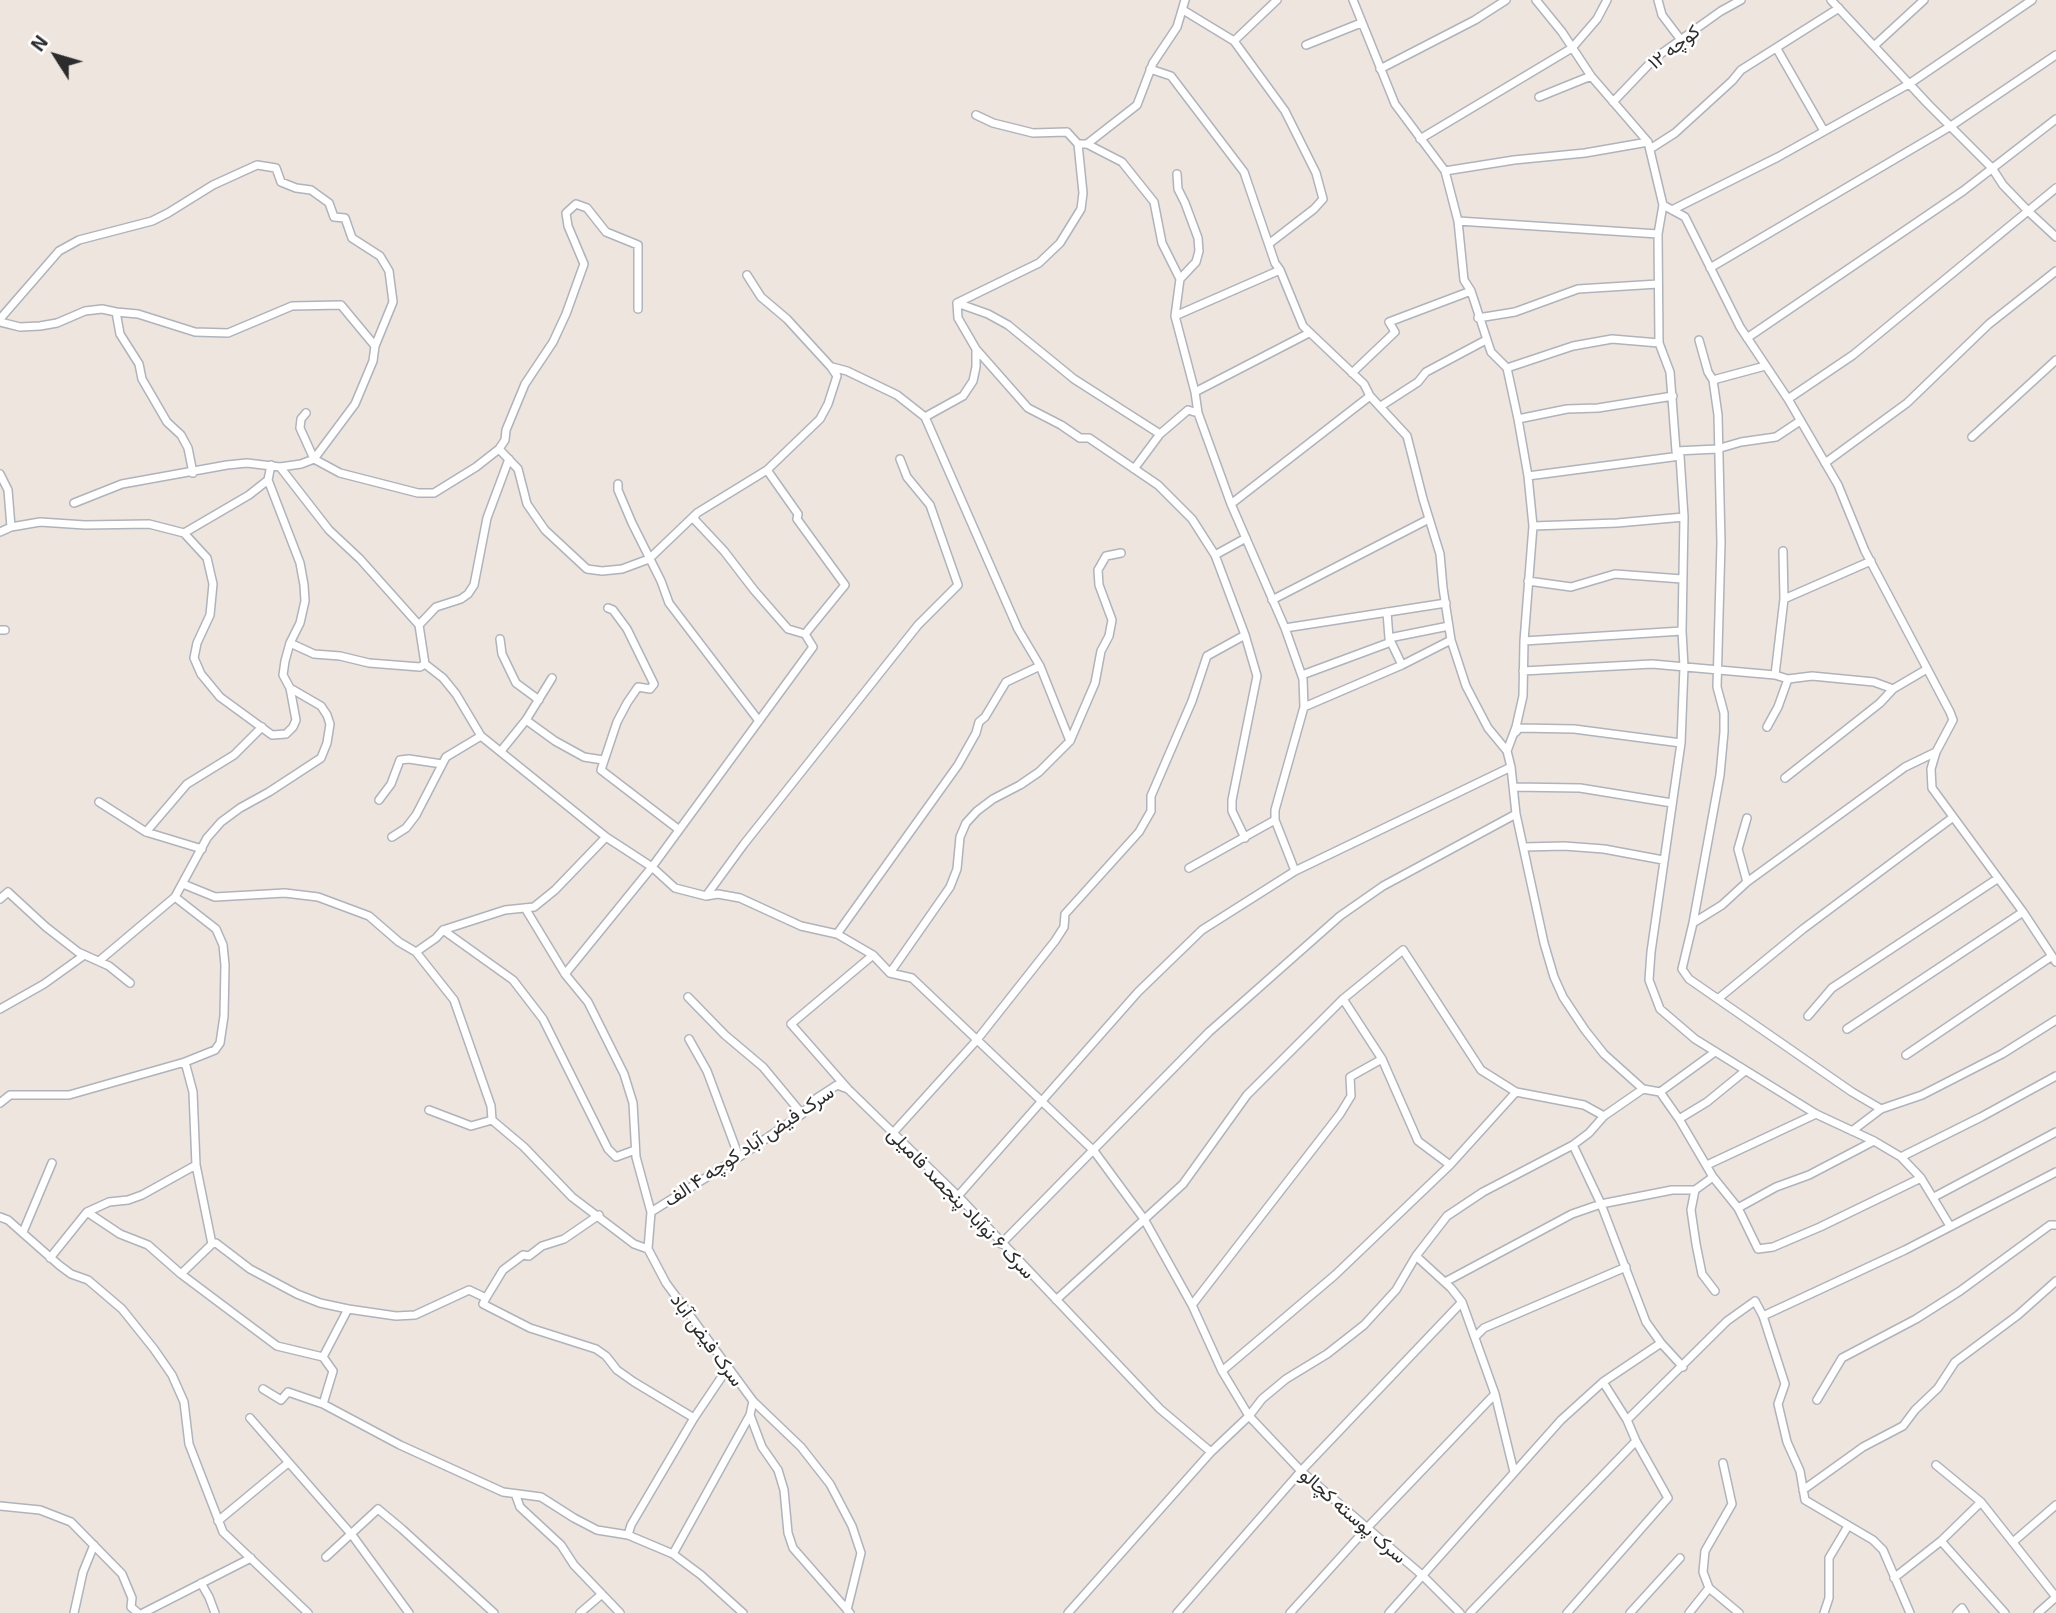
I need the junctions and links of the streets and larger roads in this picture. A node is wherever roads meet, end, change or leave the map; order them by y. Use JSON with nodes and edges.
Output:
{"nodes":[{"id":1,"x":1185,"y":0,"type":"edge"},
{"id":2,"x":1277,"y":0,"type":"edge"},
{"id":3,"x":1353,"y":0,"type":"edge"},
{"id":4,"x":1506,"y":0,"type":"edge"},
{"id":5,"x":1536,"y":0,"type":"edge"},
{"id":6,"x":1607,"y":0,"type":"edge"},
{"id":7,"x":1658,"y":0,"type":"edge"},
{"id":8,"x":1741,"y":0,"type":"edge"},
{"id":9,"x":1924,"y":0,"type":"edge"},
{"id":10,"x":2032,"y":0,"type":"edge"},
{"id":11,"x":1835,"y":3,"type":"edge"},
{"id":12,"x":1183,"y":10,"type":"junction"},
{"id":13,"x":1361,"y":23,"type":"junction"},
{"id":14,"x":1681,"y":40,"type":"junction"},
{"id":15,"x":1234,"y":41,"type":"junction"},
{"id":16,"x":1307,"y":45,"type":"dead end"},
{"id":17,"x":1874,"y":46,"type":"junction"},
{"id":18,"x":1572,"y":48,"type":"junction"},
{"id":19,"x":1777,"y":49,"type":"junction"},
{"id":20,"x":2056,"y":55,"type":"edge"},
{"id":21,"x":1150,"y":69,"type":"junction"},
{"id":22,"x":1380,"y":69,"type":"junction"},
{"id":23,"x":1591,"y":76,"type":"junction"},
{"id":24,"x":1909,"y":84,"type":"junction"},
{"id":25,"x":1539,"y":97,"type":"dead end"},
{"id":26,"x":1613,"y":102,"type":"junction"},
{"id":27,"x":976,"y":115,"type":"dead end"},
{"id":28,"x":2056,"y":119,"type":"edge"},
{"id":29,"x":1951,"y":126,"type":"junction"},
{"id":30,"x":1824,"y":131,"type":"junction"},
{"id":31,"x":1420,"y":139,"type":"junction"},
{"id":32,"x":1083,"y":144,"type":"junction"},
{"id":33,"x":1649,"y":145,"type":"junction"},
{"id":34,"x":1992,"y":168,"type":"junction"},
{"id":35,"x":1445,"y":171,"type":"junction"},
{"id":36,"x":1177,"y":174,"type":"dead end"},
{"id":37,"x":2056,"y":188,"type":"edge"},
{"id":38,"x":1663,"y":205,"type":"junction"},
{"id":39,"x":1672,"y":210,"type":"junction"},
{"id":40,"x":2029,"y":212,"type":"junction"},
{"id":41,"x":1458,"y":221,"type":"junction"},
{"id":42,"x":1658,"y":234,"type":"junction"},
{"id":43,"x":2056,"y":237,"type":"edge"},
{"id":44,"x":1270,"y":243,"type":"junction"},
{"id":45,"x":1710,"y":268,"type":"junction"},
{"id":46,"x":1280,"y":270,"type":"junction"},
{"id":47,"x":2056,"y":271,"type":"edge"},
{"id":48,"x":747,"y":275,"type":"dead end"},
{"id":49,"x":1180,"y":279,"type":"junction"},
{"id":50,"x":1658,"y":284,"type":"junction"},
{"id":51,"x":1471,"y":291,"type":"junction"},
{"id":52,"x":957,"y":303,"type":"junction"},
{"id":53,"x":638,"y":309,"type":"dead end"},
{"id":54,"x":116,"y":312,"type":"junction"},
{"id":55,"x":1175,"y":316,"type":"junction"},
{"id":56,"x":1478,"y":318,"type":"junction"},
{"id":57,"x":0,"y":321,"type":"edge"},
{"id":58,"x":1308,"y":333,"type":"junction"},
{"id":59,"x":1747,"y":338,"type":"junction"},
{"id":60,"x":1486,"y":340,"type":"junction"},
{"id":61,"x":1699,"y":340,"type":"dead end"},
{"id":62,"x":1659,"y":343,"type":"junction"},
{"id":63,"x":375,"y":346,"type":"junction"},
{"id":64,"x":976,"y":348,"type":"junction"},
{"id":65,"x":2056,"y":360,"type":"edge"},
{"id":66,"x":1765,"y":366,"type":"junction"},
{"id":67,"x":831,"y":367,"type":"junction"},
{"id":68,"x":1507,"y":368,"type":"junction"},
{"id":69,"x":1352,"y":373,"type":"junction"},
{"id":70,"x":1713,"y":380,"type":"junction"},
{"id":71,"x":1195,"y":392,"type":"junction"},
{"id":72,"x":1370,"y":396,"type":"junction"},
{"id":73,"x":1672,"y":396,"type":"junction"},
{"id":74,"x":1788,"y":399,"type":"junction"},
{"id":75,"x":1381,"y":406,"type":"junction"},
{"id":76,"x":306,"y":413,"type":"dead end"},
{"id":77,"x":1198,"y":413,"type":"junction"},
{"id":78,"x":925,"y":416,"type":"junction"},
{"id":79,"x":1518,"y":419,"type":"junction"},
{"id":80,"x":1800,"y":421,"type":"junction"},
{"id":81,"x":1160,"y":434,"type":"junction"},
{"id":82,"x":1972,"y":437,"type":"dead end"},
{"id":83,"x":499,"y":449,"type":"junction"},
{"id":84,"x":1717,"y":449,"type":"junction"},
{"id":85,"x":1678,"y":454,"type":"junction"},
{"id":86,"x":314,"y":459,"type":"junction"},
{"id":87,"x":509,"y":459,"type":"junction"},
{"id":88,"x":900,"y":459,"type":"dead end"},
{"id":89,"x":1825,"y":463,"type":"junction"},
{"id":90,"x":271,"y":466,"type":"junction"},
{"id":91,"x":280,"y":467,"type":"junction"},
{"id":92,"x":767,"y":470,"type":"junction"},
{"id":93,"x":1134,"y":470,"type":"junction"},
{"id":94,"x":193,"y":473,"type":"junction"},
{"id":95,"x":0,"y":474,"type":"edge"},
{"id":96,"x":1528,"y":476,"type":"junction"},
{"id":97,"x":268,"y":480,"type":"junction"},
{"id":98,"x":618,"y":484,"type":"dead end"},
{"id":99,"x":74,"y":503,"type":"dead end"},
{"id":100,"x":1231,"y":504,"type":"junction"},
{"id":101,"x":697,"y":513,"type":"junction"},
{"id":102,"x":1684,"y":517,"type":"junction"},
{"id":103,"x":1429,"y":519,"type":"junction"},
{"id":104,"x":1533,"y":526,"type":"junction"},
{"id":105,"x":11,"y":527,"type":"junction"},
{"id":106,"x":0,"y":532,"type":"edge"},
{"id":107,"x":184,"y":533,"type":"junction"},
{"id":108,"x":1246,"y":538,"type":"junction"},
{"id":109,"x":1783,"y":551,"type":"dead end"},
{"id":110,"x":1121,"y":553,"type":"dead end"},
{"id":111,"x":1215,"y":555,"type":"junction"},
{"id":112,"x":649,"y":559,"type":"junction"},
{"id":113,"x":1871,"y":561,"type":"junction"},
{"id":114,"x":1682,"y":579,"type":"junction"},
{"id":115,"x":1528,"y":581,"type":"junction"},
{"id":116,"x":1784,"y":599,"type":"junction"},
{"id":117,"x":1272,"y":600,"type":"junction"},
{"id":118,"x":1446,"y":603,"type":"junction"},
{"id":119,"x":608,"y":608,"type":"dead end"},
{"id":120,"x":1387,"y":612,"type":"junction"},
{"id":121,"x":419,"y":625,"type":"junction"},
{"id":122,"x":1449,"y":626,"type":"junction"},
{"id":123,"x":1285,"y":628,"type":"junction"},
{"id":124,"x":1682,"y":631,"type":"junction"},
{"id":125,"x":805,"y":634,"type":"junction"},
{"id":126,"x":1245,"y":635,"type":"junction"},
{"id":127,"x":500,"y":639,"type":"dead end"},
{"id":128,"x":1390,"y":640,"type":"junction"},
{"id":129,"x":1451,"y":640,"type":"junction"},
{"id":130,"x":1524,"y":641,"type":"junction"},
{"id":131,"x":290,"y":643,"type":"junction"},
{"id":132,"x":425,"y":664,"type":"junction"},
{"id":133,"x":1040,"y":666,"type":"junction"},
{"id":134,"x":1402,"y":666,"type":"junction"},
{"id":135,"x":1684,"y":667,"type":"junction"},
{"id":136,"x":1927,"y":669,"type":"junction"},
{"id":137,"x":1523,"y":670,"type":"junction"},
{"id":138,"x":1719,"y":670,"type":"junction"},
{"id":139,"x":1302,"y":675,"type":"junction"},
{"id":140,"x":1775,"y":675,"type":"junction"},
{"id":141,"x":552,"y":678,"type":"dead end"},
{"id":142,"x":1787,"y":679,"type":"junction"},
{"id":143,"x":290,"y":688,"type":"junction"},
{"id":144,"x":1894,"y":689,"type":"junction"},
{"id":145,"x":539,"y":700,"type":"junction"},
{"id":146,"x":1304,"y":707,"type":"junction"},
{"id":147,"x":527,"y":720,"type":"junction"},
{"id":148,"x":760,"y":721,"type":"junction"},
{"id":149,"x":262,"y":727,"type":"junction"},
{"id":150,"x":1767,"y":727,"type":"dead end"},
{"id":151,"x":481,"y":736,"type":"junction"},
{"id":152,"x":1512,"y":737,"type":"junction"},
{"id":153,"x":1070,"y":741,"type":"junction"},
{"id":154,"x":1681,"y":743,"type":"junction"},
{"id":155,"x":501,"y":751,"type":"junction"},
{"id":156,"x":1507,"y":751,"type":"junction"},
{"id":157,"x":1936,"y":752,"type":"junction"},
{"id":158,"x":603,"y":760,"type":"junction"},
{"id":159,"x":442,"y":764,"type":"junction"},
{"id":160,"x":1511,"y":767,"type":"junction"},
{"id":161,"x":1785,"y":778,"type":"dead end"},
{"id":162,"x":1513,"y":787,"type":"junction"},
{"id":163,"x":379,"y":800,"type":"dead end"},
{"id":164,"x":99,"y":802,"type":"dead end"},
{"id":165,"x":1672,"y":803,"type":"junction"},
{"id":166,"x":1516,"y":814,"type":"junction"},
{"id":167,"x":1747,"y":818,"type":"dead end"},
{"id":168,"x":1952,"y":818,"type":"junction"},
{"id":169,"x":1275,"y":820,"type":"junction"},
{"id":170,"x":678,"y":829,"type":"junction"},
{"id":171,"x":146,"y":832,"type":"junction"},
{"id":172,"x":393,"y":837,"type":"dead end"},
{"id":173,"x":606,"y":837,"type":"junction"},
{"id":174,"x":1245,"y":838,"type":"junction"},
{"id":175,"x":1524,"y":847,"type":"junction"},
{"id":176,"x":202,"y":849,"type":"junction"},
{"id":177,"x":1664,"y":860,"type":"junction"},
{"id":178,"x":652,"y":867,"type":"junction"},
{"id":179,"x":1189,"y":868,"type":"dead end"},
{"id":180,"x":1295,"y":871,"type":"junction"},
{"id":181,"x":1997,"y":878,"type":"junction"},
{"id":182,"x":1747,"y":882,"type":"junction"},
{"id":183,"x":183,"y":884,"type":"junction"},
{"id":184,"x":706,"y":895,"type":"junction"},
{"id":185,"x":175,"y":897,"type":"junction"},
{"id":186,"x":0,"y":899,"type":"edge"},
{"id":187,"x":525,"y":908,"type":"junction"},
{"id":188,"x":2023,"y":912,"type":"junction"},
{"id":189,"x":1693,"y":923,"type":"junction"},
{"id":190,"x":443,"y":930,"type":"junction"},
{"id":191,"x":428,"y":932,"type":"dead end"},
{"id":192,"x":837,"y":934,"type":"junction"},
{"id":193,"x":436,"y":938,"type":"junction"},
{"id":194,"x":416,"y":953,"type":"junction"},
{"id":195,"x":873,"y":955,"type":"junction"},
{"id":196,"x":83,"y":956,"type":"junction"},
{"id":197,"x":2054,"y":959,"type":"edge"},
{"id":198,"x":99,"y":961,"type":"junction"},
{"id":199,"x":565,"y":974,"type":"junction"},
{"id":200,"x":890,"y":974,"type":"junction"},
{"id":201,"x":130,"y":983,"type":"dead end"},
{"id":202,"x":688,"y":997,"type":"dead end"},
{"id":203,"x":1720,"y":998,"type":"junction"},
{"id":204,"x":1343,"y":999,"type":"junction"},
{"id":205,"x":0,"y":1009,"type":"edge"},
{"id":206,"x":1808,"y":1016,"type":"dead end"},
{"id":207,"x":2056,"y":1020,"type":"edge"},
{"id":208,"x":1847,"y":1028,"type":"dead end"},
{"id":209,"x":689,"y":1039,"type":"dead end"},
{"id":210,"x":976,"y":1041,"type":"junction"},
{"id":211,"x":1715,"y":1052,"type":"junction"},
{"id":212,"x":1906,"y":1055,"type":"dead end"},
{"id":213,"x":1382,"y":1059,"type":"junction"},
{"id":214,"x":185,"y":1062,"type":"junction"},
{"id":215,"x":1745,"y":1071,"type":"junction"},
{"id":216,"x":2056,"y":1076,"type":"edge"},
{"id":217,"x":848,"y":1089,"type":"junction"},
{"id":218,"x":1643,"y":1089,"type":"junction"},
{"id":219,"x":1516,"y":1092,"type":"junction"},
{"id":220,"x":1660,"y":1092,"type":"junction"},
{"id":221,"x":1040,"y":1102,"type":"junction"},
{"id":222,"x":0,"y":1103,"type":"edge"},
{"id":223,"x":1881,"y":1109,"type":"junction"},
{"id":224,"x":429,"y":1110,"type":"dead end"},
{"id":225,"x":802,"y":1114,"type":"junction"},
{"id":226,"x":1816,"y":1114,"type":"junction"},
{"id":227,"x":1604,"y":1116,"type":"junction"},
{"id":228,"x":1679,"y":1119,"type":"junction"},
{"id":229,"x":492,"y":1121,"type":"junction"},
{"id":230,"x":1852,"y":1131,"type":"junction"},
{"id":231,"x":2056,"y":1132,"type":"edge"},
{"id":232,"x":892,"y":1134,"type":"junction"},
{"id":233,"x":1874,"y":1141,"type":"junction"},
{"id":234,"x":1573,"y":1145,"type":"junction"},
{"id":235,"x":635,"y":1150,"type":"junction"},
{"id":236,"x":1094,"y":1151,"type":"junction"},
{"id":237,"x":739,"y":1157,"type":"junction"},
{"id":238,"x":1901,"y":1157,"type":"junction"},
{"id":239,"x":52,"y":1163,"type":"dead end"},
{"id":240,"x":196,"y":1165,"type":"junction"},
{"id":241,"x":1450,"y":1165,"type":"junction"},
{"id":242,"x":1706,"y":1165,"type":"junction"},
{"id":243,"x":2056,"y":1172,"type":"edge"},
{"id":244,"x":1713,"y":1177,"type":"junction"},
{"id":245,"x":1921,"y":1178,"type":"junction"},
{"id":246,"x":1695,"y":1190,"type":"junction"},
{"id":247,"x":958,"y":1196,"type":"junction"},
{"id":248,"x":1934,"y":1197,"type":"junction"},
{"id":249,"x":1601,"y":1204,"type":"junction"},
{"id":250,"x":1738,"y":1208,"type":"junction"},
{"id":251,"x":87,"y":1212,"type":"junction"},
{"id":252,"x":651,"y":1212,"type":"junction"},
{"id":253,"x":598,"y":1215,"type":"junction"},
{"id":254,"x":0,"y":1217,"type":"edge"},
{"id":255,"x":1144,"y":1219,"type":"junction"},
{"id":256,"x":2056,"y":1225,"type":"edge"},
{"id":257,"x":1950,"y":1226,"type":"junction"},
{"id":258,"x":23,"y":1232,"type":"junction"},
{"id":259,"x":212,"y":1244,"type":"junction"},
{"id":260,"x":1001,"y":1244,"type":"junction"},
{"id":261,"x":648,"y":1249,"type":"junction"},
{"id":262,"x":1416,"y":1256,"type":"junction"},
{"id":263,"x":50,"y":1258,"type":"junction"},
{"id":264,"x":1626,"y":1267,"type":"junction"},
{"id":265,"x":181,"y":1274,"type":"junction"},
{"id":266,"x":2056,"y":1281,"type":"edge"},
{"id":267,"x":1445,"y":1282,"type":"junction"},
{"id":268,"x":1715,"y":1291,"type":"dead end"},
{"id":269,"x":486,"y":1298,"type":"junction"},
{"id":270,"x":1056,"y":1300,"type":"junction"},
{"id":271,"x":1462,"y":1302,"type":"junction"},
{"id":272,"x":1192,"y":1305,"type":"junction"},
{"id":273,"x":348,"y":1309,"type":"junction"},
{"id":274,"x":1763,"y":1315,"type":"junction"},
{"id":275,"x":1476,"y":1336,"type":"junction"},
{"id":276,"x":1661,"y":1342,"type":"junction"},
{"id":277,"x":323,"y":1357,"type":"junction"},
{"id":278,"x":1683,"y":1367,"type":"junction"},
{"id":279,"x":727,"y":1369,"type":"junction"},
{"id":280,"x":1222,"y":1371,"type":"junction"},
{"id":281,"x":1603,"y":1382,"type":"junction"},
{"id":282,"x":263,"y":1389,"type":"dead end"},
{"id":283,"x":1495,"y":1394,"type":"junction"},
{"id":284,"x":1817,"y":1400,"type":"dead end"},
{"id":285,"x":752,"y":1401,"type":"junction"},
{"id":286,"x":324,"y":1404,"type":"junction"},
{"id":287,"x":750,"y":1415,"type":"junction"},
{"id":288,"x":1249,"y":1416,"type":"junction"},
{"id":289,"x":250,"y":1418,"type":"dead end"},
{"id":290,"x":694,"y":1418,"type":"junction"},
{"id":291,"x":1627,"y":1420,"type":"junction"},
{"id":292,"x":1636,"y":1441,"type":"junction"},
{"id":293,"x":1211,"y":1452,"type":"junction"},
{"id":294,"x":288,"y":1463,"type":"junction"},
{"id":295,"x":1723,"y":1463,"type":"dead end"},
{"id":296,"x":1936,"y":1465,"type":"dead end"},
{"id":297,"x":1301,"y":1471,"type":"junction"},
{"id":298,"x":1514,"y":1472,"type":"junction"},
{"id":299,"x":1803,"y":1490,"type":"junction"},
{"id":300,"x":516,"y":1496,"type":"junction"},
{"id":301,"x":1981,"y":1503,"type":"junction"},
{"id":302,"x":2056,"y":1505,"type":"edge"},
{"id":303,"x":0,"y":1506,"type":"edge"},
{"id":304,"x":218,"y":1521,"type":"junction"},
{"id":305,"x":1848,"y":1526,"type":"junction"},
{"id":306,"x":1366,"y":1529,"type":"junction"},
{"id":307,"x":352,"y":1535,"type":"junction"},
{"id":308,"x":628,"y":1535,"type":"junction"},
{"id":309,"x":1941,"y":1541,"type":"junction"},
{"id":310,"x":2013,"y":1542,"type":"junction"},
{"id":311,"x":94,"y":1545,"type":"junction"},
{"id":312,"x":673,"y":1554,"type":"junction"},
{"id":313,"x":326,"y":1557,"type":"dead end"},
{"id":314,"x":251,"y":1558,"type":"junction"},
{"id":315,"x":1680,"y":1558,"type":"dead end"},
{"id":316,"x":1422,"y":1575,"type":"junction"},
{"id":317,"x":1894,"y":1578,"type":"junction"},
{"id":318,"x":201,"y":1583,"type":"junction"},
{"id":319,"x":1709,"y":1588,"type":"junction"},
{"id":320,"x":602,"y":1594,"type":"junction"},
{"id":321,"x":2055,"y":1594,"type":"edge"},
{"id":322,"x":848,"y":1611,"type":"edge"},
{"id":323,"x":74,"y":1613,"type":"edge"},
{"id":324,"x":141,"y":1613,"type":"edge"},
{"id":325,"x":215,"y":1613,"type":"edge"},
{"id":326,"x":308,"y":1613,"type":"edge"},
{"id":327,"x":409,"y":1613,"type":"edge"},
{"id":328,"x":494,"y":1613,"type":"edge"},
{"id":329,"x":580,"y":1613,"type":"edge"},
{"id":330,"x":620,"y":1613,"type":"edge"},
{"id":331,"x":743,"y":1613,"type":"edge"},
{"id":332,"x":1068,"y":1613,"type":"edge"},
{"id":333,"x":1177,"y":1613,"type":"edge"},
{"id":334,"x":1290,"y":1613,"type":"edge"},
{"id":335,"x":1389,"y":1613,"type":"edge"},
{"id":336,"x":1460,"y":1613,"type":"edge"},
{"id":337,"x":1470,"y":1613,"type":"edge"},
{"id":338,"x":1567,"y":1613,"type":"edge"},
{"id":339,"x":1630,"y":1613,"type":"edge"},
{"id":340,"x":1689,"y":1613,"type":"edge"},
{"id":341,"x":1739,"y":1613,"type":"edge"},
{"id":342,"x":1824,"y":1613,"type":"edge"},
{"id":343,"x":1910,"y":1613,"type":"edge"},
{"id":344,"x":2005,"y":1613,"type":"edge"},
{"id":345,"x":2038,"y":1613,"type":"edge"}],
"edges":[{"from":1,"to":12,"type":"street"},
{"from":2,"to":15,"type":"street"},
{"from":3,"to":13,"type":"street"},
{"from":4,"to":22,"type":"street"},
{"from":5,"to":18,"type":"street"},
{"from":6,"to":18,"type":"street"},
{"from":7,"to":14,"type":"street"},
{"from":8,"to":14,"type":"street","name":"کوچه ۱۲"},
{"from":9,"to":17,"type":"street"},
{"from":10,"to":24,"type":"street"},
{"from":11,"to":17,"type":"street"},
{"from":11,"to":19,"type":"street"},
{"from":12,"to":15,"type":"street"},
{"from":12,"to":21,"type":"street"},
{"from":13,"to":16,"type":"street"},
{"from":13,"to":22,"type":"street"},
{"from":14,"to":26,"type":"street","name":"کوچه ۱۲"},
{"from":15,"to":44,"type":"street"},
{"from":17,"to":24,"type":"street"},
{"from":18,"to":23,"type":"street"},
{"from":18,"to":31,"type":"street"},
{"from":19,"to":30,"type":"street"},
{"from":19,"to":33,"type":"street"},
{"from":20,"to":29,"type":"street"},
{"from":21,"to":32,"type":"street"},
{"from":21,"to":44,"type":"street"},
{"from":22,"to":31,"type":"street"},
{"from":23,"to":25,"type":"street"},
{"from":23,"to":26,"type":"street"},
{"from":24,"to":29,"type":"street"},
{"from":24,"to":30,"type":"street"},
{"from":26,"to":33,"type":"street"},
{"from":27,"to":32,"type":"street"},
{"from":28,"to":34,"type":"street"},
{"from":29,"to":34,"type":"street"},
{"from":29,"to":45,"type":"street"},
{"from":30,"to":39,"type":"street"},
{"from":31,"to":35,"type":"street"},
{"from":32,"to":49,"type":"street"},
{"from":32,"to":52,"type":"street"},
{"from":33,"to":35,"type":"street"},
{"from":33,"to":38,"type":"street"},
{"from":34,"to":40,"type":"street"},
{"from":34,"to":59,"type":"street"},
{"from":35,"to":41,"type":"street"},
{"from":36,"to":49,"type":"street"},
{"from":37,"to":40,"type":"street"},
{"from":38,"to":39,"type":"street"},
{"from":38,"to":42,"type":"street"},
{"from":39,"to":45,"type":"street"},
{"from":40,"to":43,"type":"street"},
{"from":40,"to":74,"type":"street"},
{"from":41,"to":42,"type":"street"},
{"from":41,"to":51,"type":"street"},
{"from":42,"to":50,"type":"street"},
{"from":44,"to":46,"type":"street"},
{"from":45,"to":59,"type":"street"},
{"from":46,"to":55,"type":"street"},
{"from":46,"to":58,"type":"street"},
{"from":47,"to":89,"type":"street"},
{"from":48,"to":67,"type":"street"},
{"from":49,"to":55,"type":"street"},
{"from":50,"to":56,"type":"street"},
{"from":50,"to":62,"type":"street"},
{"from":51,"to":56,"type":"street"},
{"from":51,"to":69,"type":"street"},
{"from":52,"to":64,"type":"street"},
{"from":52,"to":81,"type":"street"},
{"from":53,"to":83,"type":"street"},
{"from":54,"to":57,"type":"street"},
{"from":54,"to":63,"type":"street"},
{"from":54,"to":94,"type":"street"},
{"from":55,"to":71,"type":"street"},
{"from":56,"to":60,"type":"street"},
{"from":57,"to":63,"type":"street"},
{"from":58,"to":69,"type":"street"},
{"from":58,"to":71,"type":"street"},
{"from":59,"to":66,"type":"street"},
{"from":60,"to":68,"type":"street"},
{"from":60,"to":75,"type":"street"},
{"from":61,"to":70,"type":"street"},
{"from":62,"to":68,"type":"street"},
{"from":62,"to":73,"type":"street"},
{"from":63,"to":86,"type":"street"},
{"from":64,"to":78,"type":"street"},
{"from":64,"to":93,"type":"street"},
{"from":65,"to":82,"type":"street"},
{"from":66,"to":70,"type":"street"},
{"from":66,"to":74,"type":"street"},
{"from":67,"to":78,"type":"street"},
{"from":67,"to":92,"type":"street"},
{"from":68,"to":79,"type":"street"},
{"from":69,"to":72,"type":"street"},
{"from":70,"to":84,"type":"street"},
{"from":71,"to":77,"type":"street"},
{"from":72,"to":75,"type":"street"},
{"from":72,"to":100,"type":"street"},
{"from":73,"to":79,"type":"street"},
{"from":73,"to":85,"type":"street"},
{"from":74,"to":80,"type":"street"},
{"from":75,"to":103,"type":"street"},
{"from":76,"to":86,"type":"street"},
{"from":77,"to":81,"type":"street"},
{"from":77,"to":100,"type":"street"},
{"from":78,"to":133,"type":"street"},
{"from":79,"to":96,"type":"street"},
{"from":80,"to":84,"type":"street"},
{"from":80,"to":89,"type":"street"},
{"from":81,"to":93,"type":"street"},
{"from":83,"to":86,"type":"street"},
{"from":83,"to":87,"type":"street"},
{"from":84,"to":85,"type":"street"},
{"from":84,"to":138,"type":"street"},
{"from":85,"to":96,"type":"street"},
{"from":85,"to":102,"type":"street"},
{"from":86,"to":91,"type":"street"},
{"from":87,"to":112,"type":"street"},
{"from":87,"to":121,"type":"street"},
{"from":88,"to":184,"type":"street"},
{"from":89,"to":113,"type":"street"},
{"from":90,"to":91,"type":"street"},
{"from":90,"to":94,"type":"street"},
{"from":90,"to":97,"type":"street"},
{"from":91,"to":121,"type":"street"},
{"from":92,"to":101,"type":"street"},
{"from":92,"to":125,"type":"street"},
{"from":93,"to":111,"type":"street"},
{"from":94,"to":99,"type":"street"},
{"from":95,"to":105,"type":"street"},
{"from":96,"to":104,"type":"street"},
{"from":97,"to":107,"type":"street"},
{"from":97,"to":131,"type":"street"},
{"from":98,"to":112,"type":"street"},
{"from":100,"to":108,"type":"street"},
{"from":101,"to":112,"type":"street"},
{"from":101,"to":125,"type":"street"},
{"from":102,"to":104,"type":"street"},
{"from":102,"to":114,"type":"street"},
{"from":103,"to":117,"type":"street"},
{"from":103,"to":118,"type":"street"},
{"from":104,"to":115,"type":"street"},
{"from":105,"to":106,"type":"street"},
{"from":105,"to":107,"type":"street"},
{"from":107,"to":149,"type":"street"},
{"from":108,"to":111,"type":"street"},
{"from":108,"to":117,"type":"street"},
{"from":109,"to":116,"type":"street"},
{"from":110,"to":153,"type":"street"},
{"from":111,"to":126,"type":"street"},
{"from":112,"to":148,"type":"street"},
{"from":113,"to":116,"type":"street"},
{"from":113,"to":136,"type":"street"},
{"from":114,"to":115,"type":"street"},
{"from":114,"to":124,"type":"street"},
{"from":115,"to":130,"type":"street"},
{"from":116,"to":140,"type":"street"},
{"from":117,"to":123,"type":"street"},
{"from":118,"to":120,"type":"street"},
{"from":118,"to":122,"type":"street"},
{"from":119,"to":158,"type":"street"},
{"from":120,"to":123,"type":"street"},
{"from":120,"to":128,"type":"street"},
{"from":121,"to":132,"type":"street"},
{"from":122,"to":128,"type":"street"},
{"from":122,"to":129,"type":"street"},
{"from":123,"to":139,"type":"street"},
{"from":124,"to":130,"type":"street"},
{"from":124,"to":135,"type":"street"},
{"from":125,"to":148,"type":"street"},
{"from":126,"to":174,"type":"street"},
{"from":126,"to":210,"type":"street"},
{"from":127,"to":145,"type":"street"},
{"from":128,"to":134,"type":"street"},
{"from":128,"to":139,"type":"street"},
{"from":129,"to":134,"type":"street"},
{"from":129,"to":156,"type":"street"},
{"from":130,"to":137,"type":"street"},
{"from":131,"to":132,"type":"street"},
{"from":131,"to":143,"type":"street"},
{"from":132,"to":151,"type":"street"},
{"from":133,"to":153,"type":"street"},
{"from":133,"to":192,"type":"street"},
{"from":134,"to":146,"type":"street"},
{"from":135,"to":137,"type":"street"},
{"from":135,"to":138,"type":"street"},
{"from":135,"to":154,"type":"street"},
{"from":136,"to":144,"type":"street"},
{"from":136,"to":157,"type":"street"},
{"from":137,"to":152,"type":"street"},
{"from":138,"to":140,"type":"street"},
{"from":138,"to":189,"type":"street"},
{"from":139,"to":146,"type":"street"},
{"from":140,"to":142,"type":"street"},
{"from":141,"to":145,"type":"street"},
{"from":142,"to":144,"type":"street"},
{"from":142,"to":150,"type":"street"},
{"from":143,"to":149,"type":"street"},
{"from":143,"to":176,"type":"street"},
{"from":144,"to":161,"type":"street"},
{"from":145,"to":147,"type":"street"},
{"from":146,"to":169,"type":"street"},
{"from":147,"to":155,"type":"street"},
{"from":147,"to":158,"type":"street"},
{"from":148,"to":170,"type":"street"},
{"from":149,"to":171,"type":"street"},
{"from":151,"to":155,"type":"street"},
{"from":151,"to":159,"type":"street"},
{"from":152,"to":154,"type":"street"},
{"from":152,"to":156,"type":"street"},
{"from":153,"to":200,"type":"street"},
{"from":154,"to":165,"type":"street"},
{"from":155,"to":173,"type":"street"},
{"from":156,"to":160,"type":"street"},
{"from":157,"to":168,"type":"street"},
{"from":157,"to":182,"type":"street"},
{"from":158,"to":170,"type":"street"},
{"from":159,"to":163,"type":"street"},
{"from":159,"to":172,"type":"street"},
{"from":160,"to":162,"type":"street"},
{"from":160,"to":180,"type":"street"},
{"from":162,"to":165,"type":"street"},
{"from":162,"to":166,"type":"street"},
{"from":164,"to":171,"type":"street"},
{"from":165,"to":177,"type":"street"},
{"from":166,"to":175,"type":"street"},
{"from":166,"to":236,"type":"street"},
{"from":167,"to":182,"type":"street"},
{"from":168,"to":181,"type":"street"},
{"from":168,"to":203,"type":"street"},
{"from":169,"to":174,"type":"street"},
{"from":169,"to":180,"type":"street"},
{"from":170,"to":178,"type":"street"},
{"from":171,"to":176,"type":"street"},
{"from":173,"to":178,"type":"street"},
{"from":173,"to":187,"type":"street"},
{"from":174,"to":179,"type":"street"},
{"from":175,"to":177,"type":"street"},
{"from":175,"to":218,"type":"street"},
{"from":176,"to":183,"type":"street"},
{"from":177,"to":211,"type":"street"},
{"from":178,"to":184,"type":"street"},
{"from":178,"to":199,"type":"street"},
{"from":180,"to":221,"type":"street"},
{"from":181,"to":188,"type":"street"},
{"from":181,"to":206,"type":"street"},
{"from":182,"to":189,"type":"street"},
{"from":183,"to":185,"type":"street"},
{"from":183,"to":194,"type":"street"},
{"from":184,"to":192,"type":"street"},
{"from":185,"to":198,"type":"street"},
{"from":185,"to":214,"type":"street"},
{"from":186,"to":196,"type":"street"},
{"from":187,"to":190,"type":"street"},
{"from":187,"to":199,"type":"street"},
{"from":188,"to":197,"type":"street"},
{"from":188,"to":208,"type":"street"},
{"from":189,"to":203,"type":"street"},
{"from":190,"to":193,"type":"street"},
{"from":190,"to":235,"type":"street"},
{"from":191,"to":193,"type":"street"},
{"from":192,"to":195,"type":"street"},
{"from":193,"to":194,"type":"street"},
{"from":194,"to":229,"type":"street"},
{"from":195,"to":200,"type":"street"},
{"from":195,"to":217,"type":"street","name":"سرک ۶ نوآباد پنجصد فامیلی"},
{"from":196,"to":198,"type":"street"},
{"from":196,"to":205,"type":"street"},
{"from":197,"to":212,"type":"street"},
{"from":198,"to":201,"type":"street"},
{"from":199,"to":235,"type":"street"},
{"from":200,"to":210,"type":"street","name":"سرک پوسته کچالو"},
{"from":202,"to":225,"type":"street"},
{"from":203,"to":223,"type":"street"},
{"from":204,"to":213,"type":"street"},
{"from":204,"to":219,"type":"street"},
{"from":204,"to":255,"type":"street"},
{"from":207,"to":223,"type":"street"},
{"from":209,"to":237,"type":"street"},
{"from":210,"to":221,"type":"street","name":"سرک پوسته کچالو"},
{"from":210,"to":232,"type":"street"},
{"from":211,"to":215,"type":"street"},
{"from":211,"to":220,"type":"street"},
{"from":213,"to":241,"type":"street"},
{"from":213,"to":272,"type":"street"},
{"from":214,"to":222,"type":"street"},
{"from":214,"to":240,"type":"street"},
{"from":215,"to":226,"type":"street"},
{"from":215,"to":228,"type":"street"},
{"from":216,"to":238,"type":"street"},
{"from":217,"to":225,"type":"street","name":"سرک فيض آباد کوچه ۴ الف"},
{"from":217,"to":232,"type":"street","name":"سرک ۶ نوآباد پنجصد فامیلی"},
{"from":218,"to":220,"type":"street"},
{"from":218,"to":227,"type":"street"},
{"from":219,"to":227,"type":"street"},
{"from":219,"to":241,"type":"street"},
{"from":220,"to":228,"type":"street"},
{"from":221,"to":236,"type":"street","name":"سرک پوسته کچالو"},
{"from":221,"to":247,"type":"street"},
{"from":223,"to":230,"type":"street"},
{"from":224,"to":229,"type":"street"},
{"from":225,"to":237,"type":"street","name":"سرک فيض آباد کوچه ۴ الف"},
{"from":226,"to":230,"type":"street"},
{"from":226,"to":242,"type":"street"},
{"from":227,"to":234,"type":"street"},
{"from":228,"to":242,"type":"street"},
{"from":229,"to":253,"type":"street"},
{"from":230,"to":233,"type":"street"},
{"from":231,"to":248,"type":"street"},
{"from":232,"to":247,"type":"street","name":"سرک ۶ نوآباد پنجصد فامیلی"},
{"from":233,"to":238,"type":"street"},
{"from":233,"to":250,"type":"street"},
{"from":234,"to":249,"type":"street"},
{"from":234,"to":262,"type":"street"},
{"from":235,"to":252,"type":"street"},
{"from":236,"to":255,"type":"street","name":"سرک پوسته کچالو"},
{"from":236,"to":260,"type":"street"},
{"from":237,"to":252,"type":"street","name":"سرک فيض آباد کوچه ۴ الف"},
{"from":238,"to":245,"type":"street"},
{"from":239,"to":258,"type":"street"},
{"from":240,"to":251,"type":"street"},
{"from":240,"to":259,"type":"street"},
{"from":241,"to":280,"type":"street"},
{"from":242,"to":244,"type":"street"},
{"from":243,"to":257,"type":"street"},
{"from":244,"to":246,"type":"street"},
{"from":244,"to":250,"type":"street"},
{"from":245,"to":248,"type":"street"},
{"from":245,"to":250,"type":"street"},
{"from":246,"to":249,"type":"street"},
{"from":246,"to":268,"type":"street"},
{"from":247,"to":260,"type":"street","name":"سرک ۶ نوآباد پنجصد فامیلی"},
{"from":248,"to":257,"type":"street"},
{"from":249,"to":264,"type":"street"},
{"from":249,"to":267,"type":"street"},
{"from":251,"to":263,"type":"street"},
{"from":251,"to":265,"type":"street"},
{"from":252,"to":261,"type":"street"},
{"from":253,"to":261,"type":"street"},
{"from":253,"to":269,"type":"street"},
{"from":254,"to":258,"type":"street"},
{"from":255,"to":270,"type":"street"},
{"from":255,"to":272,"type":"street","name":"سرک پوسته کچالو"},
{"from":256,"to":284,"type":"street"},
{"from":257,"to":274,"type":"street"},
{"from":258,"to":263,"type":"street"},
{"from":259,"to":265,"type":"street"},
{"from":259,"to":273,"type":"street"},
{"from":260,"to":270,"type":"street","name":"سرک ۶ نوآباد پنجصد فامیلی"},
{"from":261,"to":279,"type":"street","name":"سرک فيض آباد"},
{"from":262,"to":267,"type":"street"},
{"from":262,"to":288,"type":"street"},
{"from":263,"to":304,"type":"street"},
{"from":264,"to":275,"type":"street"},
{"from":264,"to":276,"type":"street"},
{"from":265,"to":277,"type":"street"},
{"from":266,"to":299,"type":"street"},
{"from":267,"to":271,"type":"street"},
{"from":269,"to":273,"type":"street"},
{"from":269,"to":290,"type":"street"},
{"from":270,"to":293,"type":"street","name":"سرک ۶ نوآباد پنجصد فامیلی"},
{"from":271,"to":275,"type":"street"},
{"from":271,"to":297,"type":"street"},
{"from":272,"to":280,"type":"street","name":"سرک پوسته کچالو"},
{"from":273,"to":277,"type":"street"},
{"from":274,"to":278,"type":"street"},
{"from":274,"to":299,"type":"street"},
{"from":275,"to":283,"type":"street"},
{"from":276,"to":278,"type":"street"},
{"from":276,"to":281,"type":"street"},
{"from":277,"to":286,"type":"street"},
{"from":278,"to":291,"type":"street"},
{"from":279,"to":285,"type":"street","name":"سرک فيض آباد"},
{"from":279,"to":290,"type":"street"},
{"from":280,"to":288,"type":"street","name":"سرک پوسته کچالو"},
{"from":281,"to":291,"type":"street"},
{"from":281,"to":298,"type":"street"},
{"from":282,"to":286,"type":"street"},
{"from":283,"to":298,"type":"street"},
{"from":283,"to":306,"type":"street"},
{"from":285,"to":287,"type":"street","name":"سرک فيض آباد"},
{"from":285,"to":322,"type":"street"},
{"from":286,"to":300,"type":"street"},
{"from":287,"to":312,"type":"street"},
{"from":287,"to":322,"type":"street","name":"سرک فيض آباد"},
{"from":288,"to":293,"type":"street"},
{"from":288,"to":297,"type":"street","name":"سرک پوسته کچالو"},
{"from":289,"to":294,"type":"street"},
{"from":290,"to":308,"type":"street"},
{"from":291,"to":292,"type":"street"},
{"from":292,"to":337,"type":"street"},
{"from":292,"to":338,"type":"street"},
{"from":293,"to":332,"type":"street"},
{"from":294,"to":304,"type":"street"},
{"from":294,"to":307,"type":"street"},
{"from":295,"to":319,"type":"street"},
{"from":296,"to":301,"type":"street"},
{"from":297,"to":306,"type":"street","name":"سرک پوسته کچالو"},
{"from":297,"to":333,"type":"street"},
{"from":298,"to":316,"type":"street"},
{"from":299,"to":305,"type":"street"},
{"from":300,"to":308,"type":"street"},
{"from":300,"to":320,"type":"street"},
{"from":301,"to":309,"type":"street"},
{"from":301,"to":310,"type":"street"},
{"from":302,"to":310,"type":"street"},
{"from":303,"to":311,"type":"street"},
{"from":304,"to":314,"type":"street"},
{"from":305,"to":317,"type":"street"},
{"from":305,"to":342,"type":"street"},
{"from":306,"to":316,"type":"street","name":"سرک پوسته کچالو"},
{"from":306,"to":334,"type":"street"},
{"from":307,"to":313,"type":"street"},
{"from":307,"to":327,"type":"street"},
{"from":307,"to":328,"type":"street"},
{"from":308,"to":312,"type":"street"},
{"from":309,"to":317,"type":"street"},
{"from":309,"to":344,"type":"street"},
{"from":310,"to":321,"type":"street"},
{"from":311,"to":323,"type":"street"},
{"from":311,"to":324,"type":"street"},
{"from":312,"to":331,"type":"street"},
{"from":314,"to":318,"type":"street"},
{"from":314,"to":326,"type":"street"},
{"from":315,"to":339,"type":"street"},
{"from":316,"to":335,"type":"street"},
{"from":316,"to":336,"type":"street","name":"سرک پوسته کچالو"},
{"from":317,"to":343,"type":"street"},
{"from":318,"to":324,"type":"street"},
{"from":318,"to":325,"type":"street"},
{"from":319,"to":340,"type":"street"},
{"from":319,"to":341,"type":"street"},
{"from":320,"to":329,"type":"street"},
{"from":320,"to":330,"type":"street"},
{"from":321,"to":345,"type":"street"}]}
